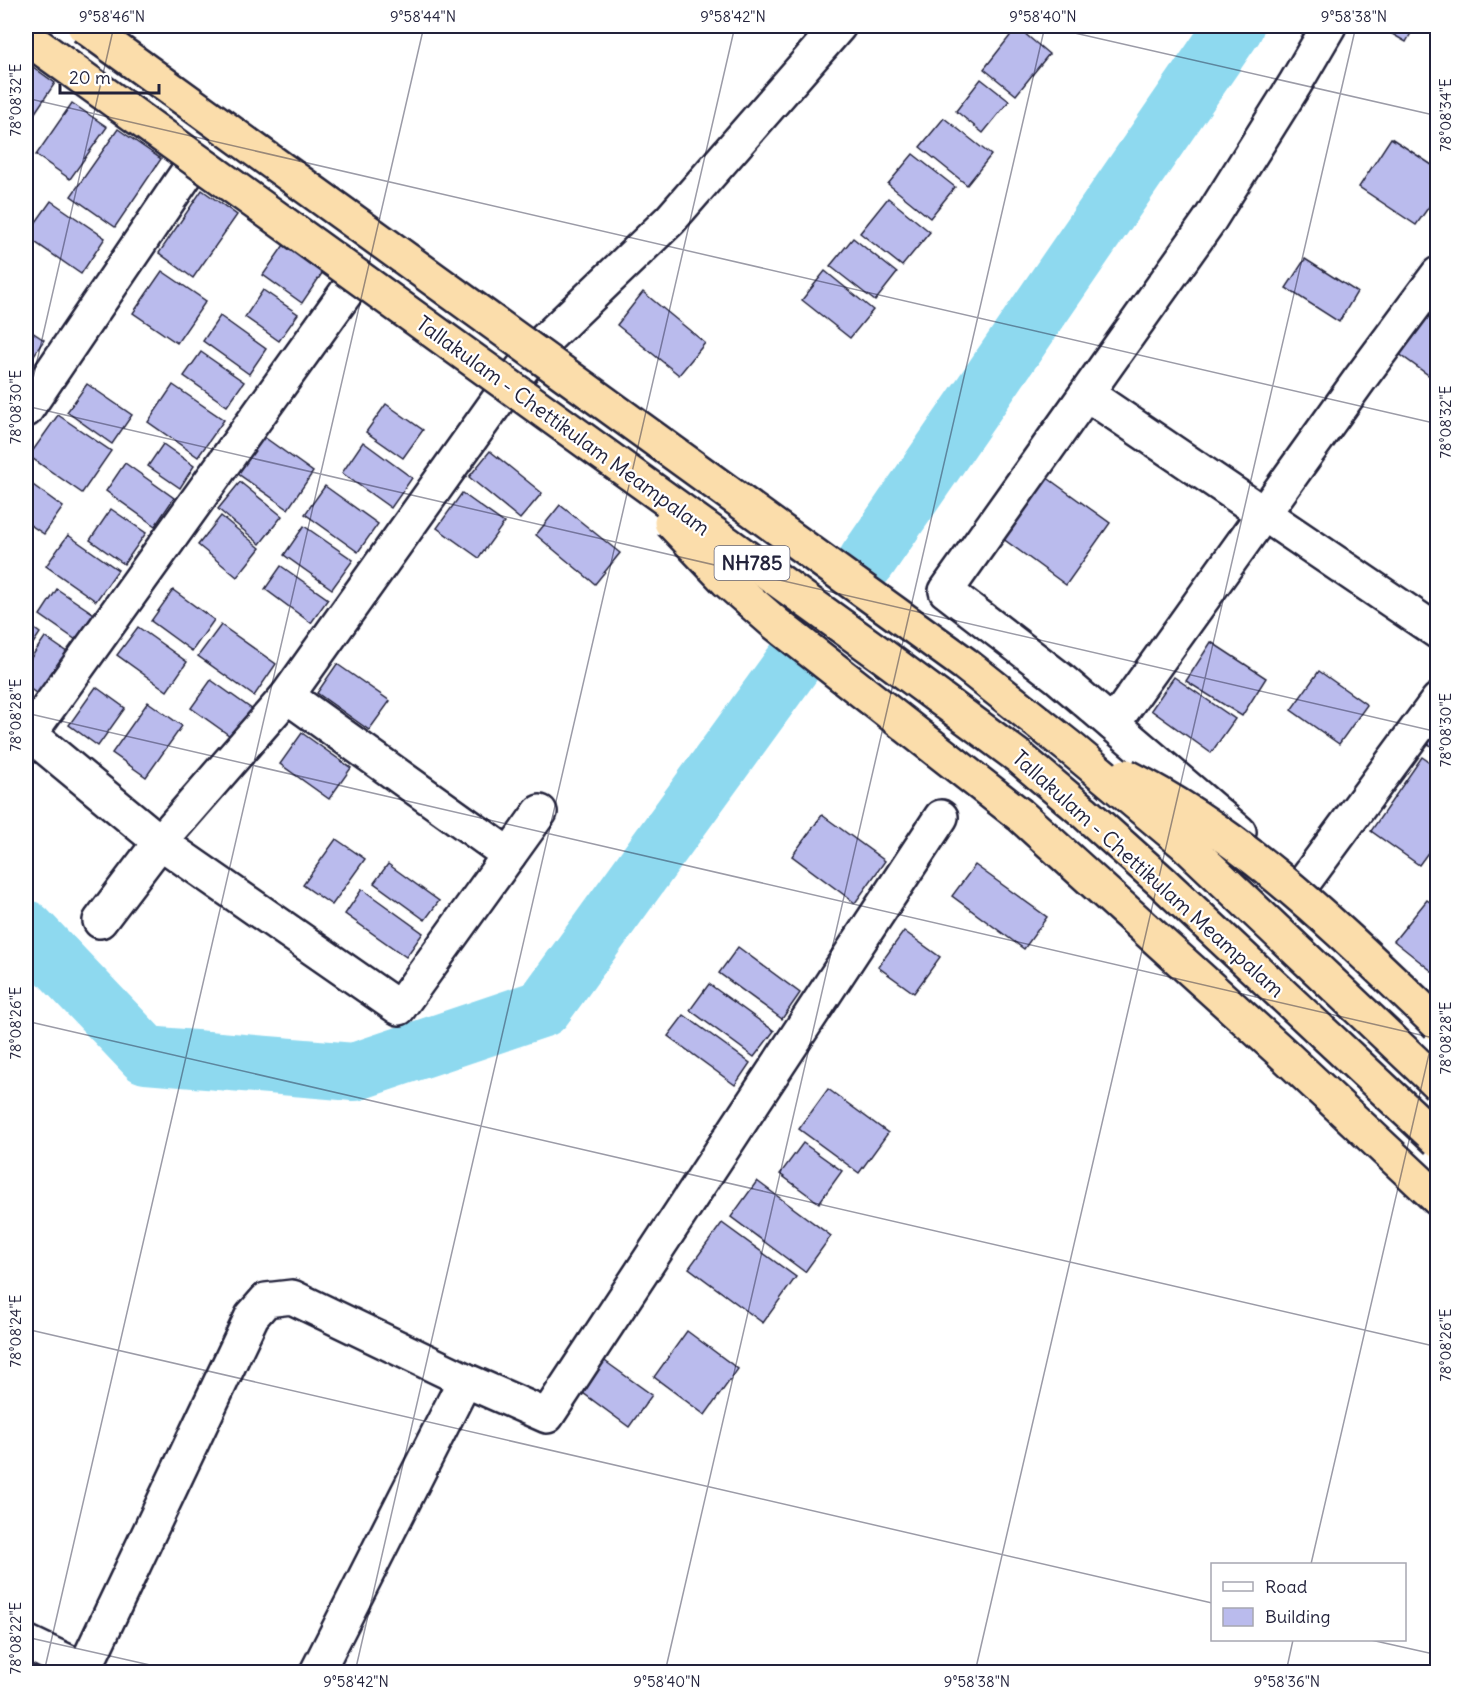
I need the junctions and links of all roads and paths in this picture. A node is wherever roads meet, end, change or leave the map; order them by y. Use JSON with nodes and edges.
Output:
{"nodes":[{"id":1,"x":84,"y":26,"type":"edge"},
{"id":2,"x":839,"y":26,"type":"edge"},
{"id":3,"x":1329,"y":26,"type":"edge"},
{"id":4,"x":26,"y":37,"type":"edge"},
{"id":5,"x":189,"y":170,"type":"dead end"},
{"id":6,"x":1437,"y":274,"type":"edge"},
{"id":7,"x":350,"y":287,"type":"dead end"},
{"id":8,"x":1087,"y":394,"type":"junction"},
{"id":9,"x":26,"y":410,"type":"edge"},
{"id":10,"x":632,"y":476,"type":"junction"},
{"id":11,"x":1263,"y":513,"type":"junction"},
{"id":12,"x":1437,"y":632,"type":"edge"},
{"id":13,"x":287,"y":696,"type":"junction"},
{"id":14,"x":1437,"y":700,"type":"edge"},
{"id":15,"x":1113,"y":724,"type":"junction"},
{"id":16,"x":27,"y":735,"type":"edge"},
{"id":17,"x":1073,"y":750,"type":"junction"},
{"id":18,"x":540,"y":812,"type":"dead end"},
{"id":19,"x":941,"y":817,"type":"dead end"},
{"id":20,"x":160,"y":842,"type":"junction"},
{"id":21,"x":509,"y":855,"type":"junction"},
{"id":22,"x":1301,"y":886,"type":"junction"},
{"id":23,"x":100,"y":921,"type":"dead end"},
{"id":24,"x":1437,"y":1009,"type":"edge"},
{"id":25,"x":1437,"y":1024,"type":"edge"},
{"id":26,"x":1437,"y":1084,"type":"edge"},
{"id":27,"x":1437,"y":1140,"type":"edge"},
{"id":28,"x":1437,"y":1199,"type":"edge"},
{"id":29,"x":465,"y":1380,"type":"junction"},
{"id":30,"x":26,"y":1642,"type":"edge"},
{"id":31,"x":85,"y":1672,"type":"edge"},
{"id":32,"x":317,"y":1672,"type":"edge"}],
"edges":[{"from":1,"to":17,"type":"highway","name":"Tallakulam - Chettikulam Meampalam","number":"NH785","bridge":true},
{"from":2,"to":13,"type":"street"},
{"from":3,"to":8,"type":"street"},
{"from":4,"to":10,"type":"highway","name":"Tallakulam - Chettikulam Meampalam","number":"NH785","bridge":true},
{"from":5,"to":9,"type":"street"},
{"from":6,"to":11,"type":"street"},
{"from":7,"to":16,"type":"street"},
{"from":8,"to":11,"type":"street"},
{"from":8,"to":15,"type":"street"},
{"from":10,"to":27,"type":"highway","name":"Tallakulam - Chettikulam Meampalam","number":"NH785","bridge":true},
{"from":10,"to":28,"type":"highway","bridge":true},
{"from":11,"to":12,"type":"street"},
{"from":11,"to":15,"type":"street"},
{"from":13,"to":20,"type":"street"},
{"from":13,"to":21,"type":"street"},
{"from":14,"to":22,"type":"street"},
{"from":15,"to":22,"type":"street"},
{"from":16,"to":20,"type":"street"},
{"from":17,"to":25,"type":"highway","bridge":true},
{"from":17,"to":26,"type":"highway","name":"Tallakulam - Chettikulam Meampalam","number":"NH785","bridge":true},
{"from":18,"to":21,"type":"street"},
{"from":19,"to":29,"type":"street"},
{"from":20,"to":21,"type":"street"},
{"from":20,"to":23,"type":"street"},
{"from":22,"to":24,"type":"street"},
{"from":29,"to":31,"type":"street"},
{"from":29,"to":32,"type":"street"},
{"from":30,"to":31,"type":"street"}]}
